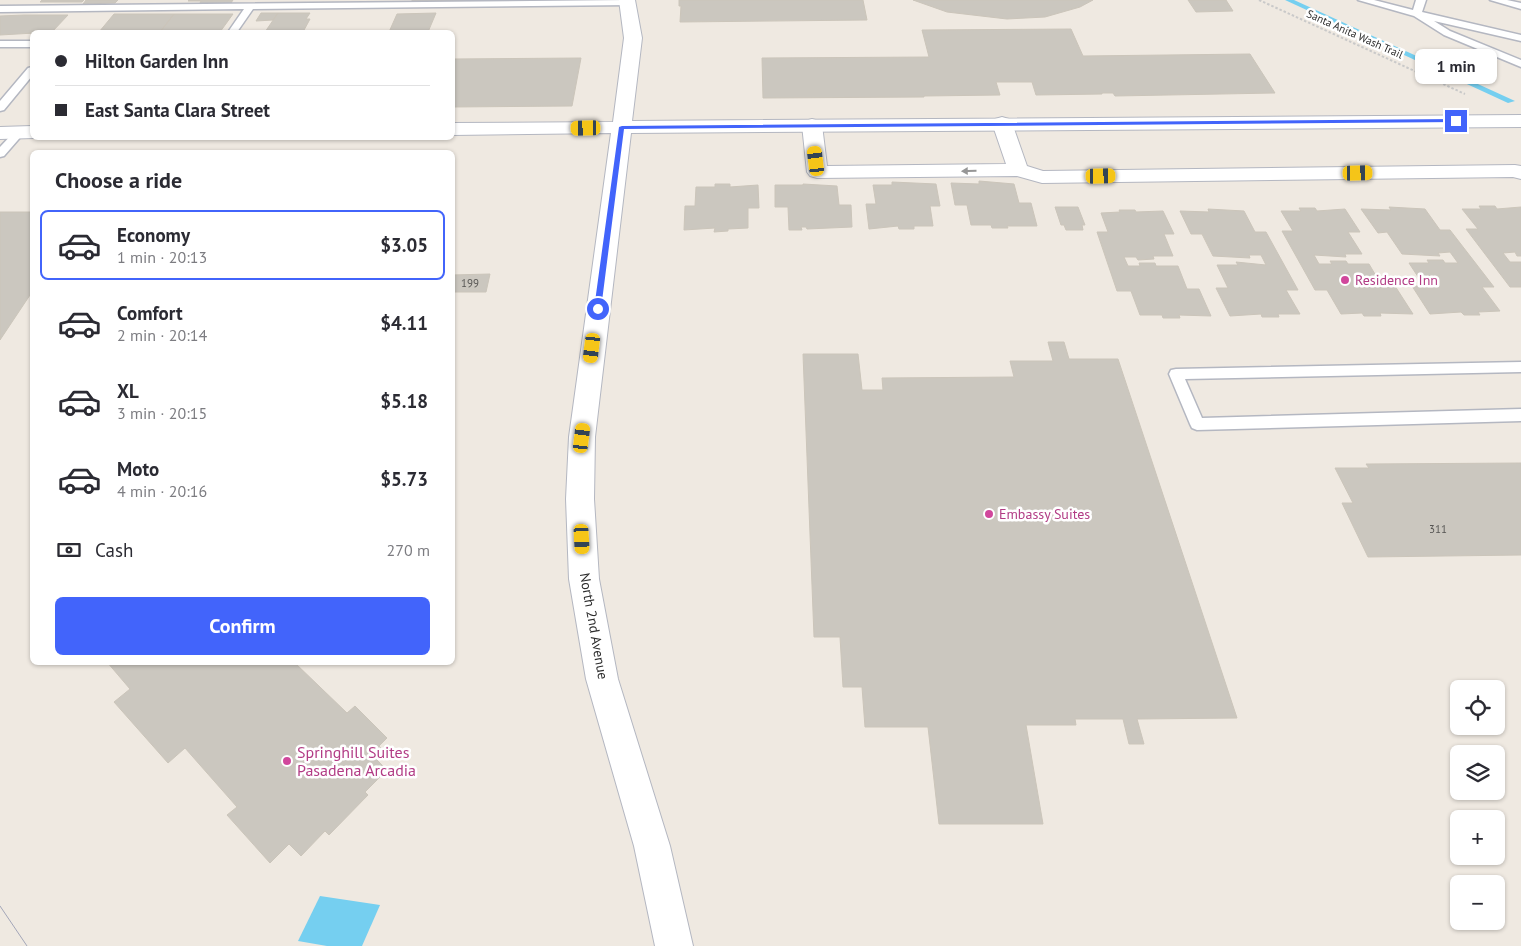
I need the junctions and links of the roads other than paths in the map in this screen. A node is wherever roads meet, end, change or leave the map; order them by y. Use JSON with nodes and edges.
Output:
{"nodes":[{"id":1,"x":1363,"y":0,"type":"edge"},
{"id":2,"x":1421,"y":0,"type":"edge"},
{"id":3,"x":1495,"y":0,"type":"edge"},
{"id":4,"x":532,"y":2,"type":"edge"},
{"id":5,"x":628,"y":2,"type":"edge"},
{"id":6,"x":1521,"y":6,"type":"edge"},
{"id":7,"x":250,"y":7,"type":"junction"},
{"id":8,"x":0,"y":9,"type":"edge"},
{"id":9,"x":1416,"y":14,"type":"junction"},
{"id":10,"x":234,"y":30,"type":"edge"},
{"id":11,"x":1521,"y":38,"type":"edge"},
{"id":12,"x":0,"y":44,"type":"edge"},
{"id":13,"x":30,"y":44,"type":"edge"},
{"id":14,"x":1521,"y":64,"type":"edge"},
{"id":15,"x":30,"y":72,"type":"edge"},
{"id":16,"x":0,"y":108,"type":"edge"},
{"id":17,"x":1516,"y":121,"type":"edge"},
{"id":18,"x":1002,"y":123,"type":"junction"},
{"id":19,"x":812,"y":125,"type":"junction"},
{"id":20,"x":622,"y":127,"type":"junction"},
{"id":21,"x":455,"y":130,"type":"edge"},
{"id":22,"x":17,"y":133,"type":"edge"},
{"id":23,"x":0,"y":154,"type":"edge"},
{"id":24,"x":1018,"y":170,"type":"junction"},
{"id":25,"x":1521,"y":174,"type":"edge"},
{"id":26,"x":1521,"y":367,"type":"edge"},
{"id":27,"x":1521,"y":415,"type":"edge"},
{"id":28,"x":674,"y":946,"type":"edge"}],
"edges":[{"from":1,"to":9,"type":"lane"},
{"from":2,"to":9,"type":"lane"},
{"from":3,"to":6,"type":"lane"},
{"from":4,"to":5,"type":"lane"},
{"from":4,"to":7,"type":"lane"},
{"from":5,"to":20,"type":"street","name":"North 2nd Avenue"},
{"from":7,"to":8,"type":"lane"},
{"from":7,"to":10,"type":"lane"},
{"from":9,"to":11,"type":"lane"},
{"from":9,"to":14,"type":"lane"},
{"from":12,"to":13,"type":"lane"},
{"from":15,"to":16,"type":"lane"},
{"from":17,"to":18,"type":"street"},
{"from":18,"to":19,"type":"street"},
{"from":18,"to":24,"type":"street"},
{"from":19,"to":20,"type":"street"},
{"from":24,"to":19,"type":"street","one_way":true},
{"from":20,"to":21,"type":"street"},
{"from":20,"to":28,"type":"street","name":"North 2nd Avenue"},
{"from":22,"to":23,"type":"lane"},
{"from":24,"to":25,"type":"street"},
{"from":26,"to":27,"type":"lane"}]}
